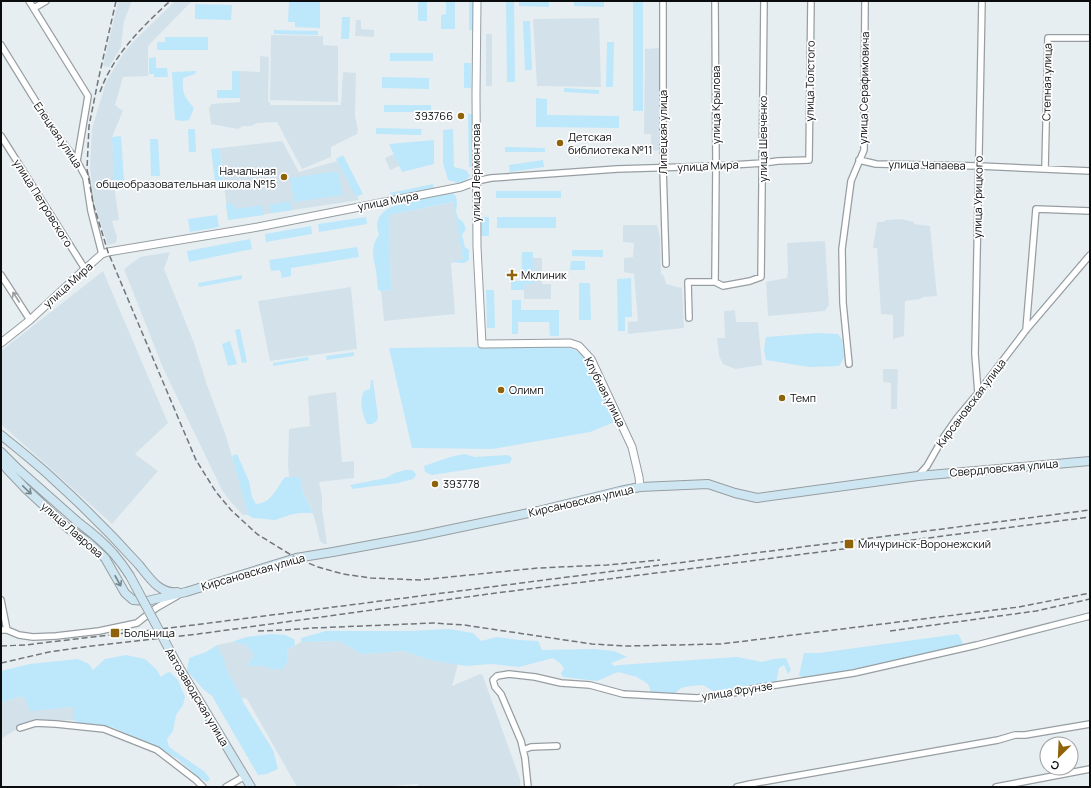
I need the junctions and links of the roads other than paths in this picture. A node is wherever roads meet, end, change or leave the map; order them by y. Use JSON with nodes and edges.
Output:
{"nodes":[{"id":1,"x":29,"y":1,"type":"edge"},
{"id":2,"x":46,"y":1,"type":"edge"},
{"id":3,"x":477,"y":1,"type":"edge"},
{"id":4,"x":663,"y":1,"type":"edge"},
{"id":5,"x":715,"y":1,"type":"edge"},
{"id":6,"x":764,"y":1,"type":"edge"},
{"id":7,"x":811,"y":1,"type":"edge"},
{"id":8,"x":865,"y":1,"type":"edge"},
{"id":9,"x":982,"y":1,"type":"edge"},
{"id":10,"x":34,"y":8,"type":"junction"},
{"id":11,"x":1090,"y":38,"type":"edge"},
{"id":12,"x":1,"y":46,"type":"edge"},
{"id":13,"x":1,"y":136,"type":"edge"},
{"id":14,"x":809,"y":160,"type":"joint"},
{"id":15,"x":860,"y":160,"type":"junction"},
{"id":16,"x":77,"y":161,"type":"junction"},
{"id":17,"x":763,"y":163,"type":"junction"},
{"id":18,"x":716,"y":166,"type":"junction"},
{"id":19,"x":979,"y":166,"type":"junction"},
{"id":20,"x":663,"y":168,"type":"junction"},
{"id":21,"x":1045,"y":168,"type":"junction"},
{"id":22,"x":1090,"y":171,"type":"edge"},
{"id":23,"x":477,"y":181,"type":"junction"},
{"id":24,"x":1090,"y":211,"type":"edge"},
{"id":25,"x":102,"y":254,"type":"junction"},
{"id":26,"x":1090,"y":255,"type":"edge"},
{"id":27,"x":666,"y":264,"type":"dead end"},
{"id":28,"x":85,"y":269,"type":"junction"},
{"id":29,"x":1,"y":275,"type":"edge"},
{"id":30,"x":715,"y":282,"type":"junction"},
{"id":31,"x":689,"y":318,"type":"dead end"},
{"id":32,"x":30,"y":320,"type":"junction"},
{"id":33,"x":1026,"y":330,"type":"junction"},
{"id":34,"x":1,"y":343,"type":"edge"},
{"id":35,"x":482,"y":344,"type":"joint"},
{"id":36,"x":849,"y":364,"type":"dead end"},
{"id":37,"x":978,"y":393,"type":"junction"},
{"id":38,"x":1,"y":435,"type":"edge"},
{"id":39,"x":14,"y":446,"type":"junction"},
{"id":40,"x":3,"y":457,"type":"edge"},
{"id":41,"x":1090,"y":461,"type":"edge"},
{"id":42,"x":918,"y":476,"type":"junction"},
{"id":43,"x":640,"y":487,"type":"junction"},
{"id":44,"x":80,"y":523,"type":"joint"},
{"id":45,"x":186,"y":592,"type":"junction"},
{"id":46,"x":1,"y":600,"type":"edge"},
{"id":47,"x":1090,"y":616,"type":"edge"},
{"id":48,"x":4,"y":630,"type":"edge"},
{"id":49,"x":1090,"y":724,"type":"edge"},
{"id":50,"x":20,"y":728,"type":"dead end"},
{"id":51,"x":557,"y":746,"type":"dead end"},
{"id":52,"x":523,"y":750,"type":"junction"},
{"id":53,"x":1090,"y":769,"type":"edge"},
{"id":54,"x":244,"y":776,"type":"junction"},
{"id":55,"x":203,"y":787,"type":"edge"},
{"id":56,"x":226,"y":787,"type":"edge"},
{"id":57,"x":251,"y":787,"type":"edge"},
{"id":58,"x":528,"y":787,"type":"edge"},
{"id":59,"x":737,"y":787,"type":"edge"},
{"id":60,"x":996,"y":787,"type":"edge"}],
"edges":[{"from":1,"to":10,"type":"street"},
{"from":2,"to":10,"type":"street"},
{"from":3,"to":23,"type":"street","name":"улица Лермонтова"},
{"from":4,"to":20,"type":"street","name":"Липецкая улица"},
{"from":5,"to":18,"type":"street","name":"улица Крылова"},
{"from":6,"to":17,"type":"street","name":"улица Шевченко"},
{"from":7,"to":14,"type":"street","name":"улица Толстого"},
{"from":8,"to":15,"type":"street","name":"улица Серафимовича"},
{"from":9,"to":19,"type":"street","name":"улица Урицкого"},
{"from":10,"to":16,"type":"street"},
{"from":11,"to":21,"type":"street","name":"Степная улица"},
{"from":12,"to":16,"type":"street","name":"Елецкая улица"},
{"from":13,"to":28,"type":"street","name":"улица Петровского"},
{"from":14,"to":17,"type":"street","name":"улица Мира"},
{"from":15,"to":19,"type":"street","name":"улица Чапаева"},
{"from":15,"to":36,"type":"street","name":"улица Серафимовича"},
{"from":16,"to":25,"type":"street","name":"Елецкая улица"},
{"from":17,"to":18,"type":"street","name":"улица Мира"},
{"from":17,"to":30,"type":"street","name":"улица Шевченко"},
{"from":18,"to":20,"type":"street","name":"улица Мира"},
{"from":18,"to":30,"type":"street","name":"улица Крылова"},
{"from":19,"to":21,"type":"street","name":"улица Чапаева"},
{"from":19,"to":37,"type":"street","name":"улица Урицкого"},
{"from":20,"to":23,"type":"street","name":"улица Мира"},
{"from":20,"to":27,"type":"street","name":"Липецкая улица"},
{"from":21,"to":22,"type":"street","name":"улица Чапаева"},
{"from":23,"to":25,"type":"street","name":"улица Мира"},
{"from":23,"to":35,"type":"street","name":"улица Лермонтова"},
{"from":24,"to":33,"type":"street"},
{"from":25,"to":28,"type":"street","name":"улица Мира"},
{"from":26,"to":33,"type":"street","name":"Кирсановская улица"},
{"from":28,"to":32,"type":"street","name":"улица Мира"},
{"from":32,"to":29,"type":"street","one_way":true},
{"from":30,"to":31,"type":"street"},
{"from":32,"to":34,"type":"street","name":"улица Мира"},
{"from":33,"to":37,"type":"street","name":"Кирсановская улица"},
{"from":35,"to":43,"type":"street","name":"Клубная улица"},
{"from":37,"to":42,"type":"street","name":"Кирсановская улица"},
{"from":38,"to":39,"type":"main road"},
{"from":39,"to":40,"type":"main road"},
{"from":39,"to":45,"type":"main road"},
{"from":40,"to":44,"type":"main road","name":"улица Лаврова"},
{"from":40,"to":45,"type":"main road","name":"улица Лаврова","one_way":true},
{"from":41,"to":42,"type":"main road","name":"Свердловская улица"},
{"from":42,"to":43,"type":"main road","name":"Кирсановская улица"},
{"from":43,"to":45,"type":"main road","name":"Кирсановская улица"},
{"from":44,"to":54,"type":"main road","name":"Автозаводская улица","bridge":true},
{"from":45,"to":48,"type":"street"},
{"from":46,"to":48,"type":"street"},
{"from":47,"to":52,"type":"street","name":"улица Фрунзе"},
{"from":49,"to":59,"type":"street"},
{"from":50,"to":55,"type":"street"},
{"from":51,"to":52,"type":"street"},
{"from":52,"to":58,"type":"street"},
{"from":53,"to":60,"type":"street"},
{"from":54,"to":56,"type":"street"},
{"from":54,"to":57,"type":"main road","name":"Автозаводская улица"}]}
